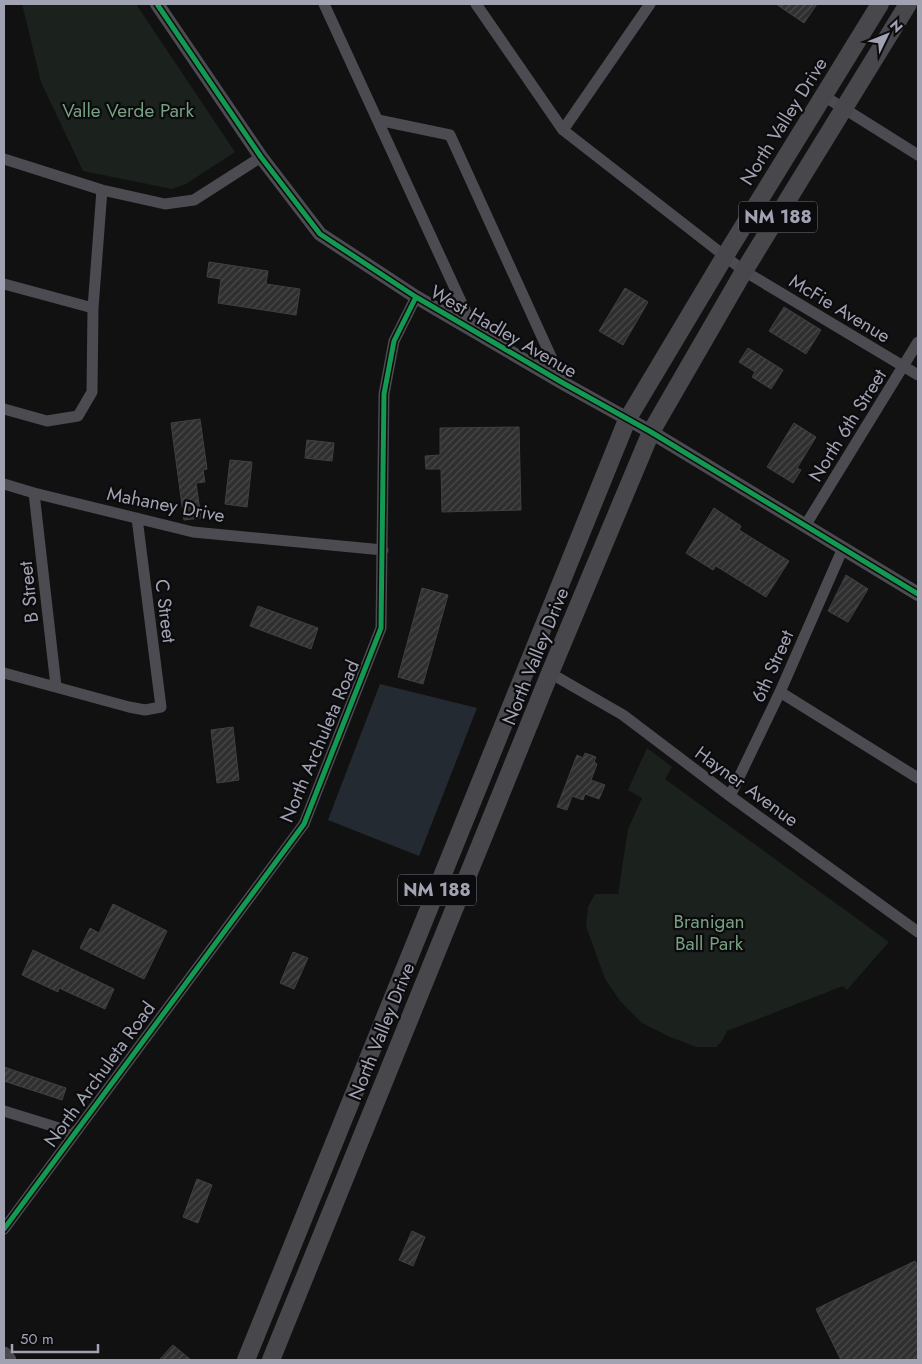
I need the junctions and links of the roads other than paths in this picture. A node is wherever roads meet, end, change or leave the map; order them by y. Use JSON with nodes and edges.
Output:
{"nodes":[{"id":1,"x":156,"y":4,"type":"edge"},
{"id":2,"x":324,"y":4,"type":"edge"},
{"id":3,"x":476,"y":4,"type":"edge"},
{"id":4,"x":650,"y":4,"type":"edge"},
{"id":5,"x":880,"y":4,"type":"edge"},
{"id":6,"x":908,"y":4,"type":"edge"},
{"id":7,"x":824,"y":96,"type":"junction"},
{"id":8,"x":844,"y":108,"type":"junction"},
{"id":9,"x":378,"y":120,"type":"junction"},
{"id":10,"x":564,"y":130,"type":"junction"},
{"id":11,"x":918,"y":155,"type":"edge"},
{"id":12,"x":261,"y":157,"type":"junction"},
{"id":13,"x":4,"y":159,"type":"edge"},
{"id":14,"x":102,"y":190,"type":"junction"},
{"id":15,"x":725,"y":256,"type":"junction"},
{"id":16,"x":744,"y":270,"type":"junction"},
{"id":17,"x":4,"y":284,"type":"edge"},
{"id":18,"x":416,"y":297,"type":"junction"},
{"id":19,"x":93,"y":308,"type":"junction"},
{"id":20,"x":475,"y":332,"type":"junction"},
{"id":21,"x":918,"y":342,"type":"edge"},
{"id":22,"x":904,"y":366,"type":"junction"},
{"id":23,"x":918,"y":376,"type":"edge"},
{"id":24,"x":563,"y":383,"type":"junction"},
{"id":25,"x":4,"y":409,"type":"edge"},
{"id":26,"x":627,"y":420,"type":"junction"},
{"id":27,"x":651,"y":432,"type":"junction"},
{"id":28,"x":4,"y":484,"type":"edge"},
{"id":29,"x":34,"y":493,"type":"junction"},
{"id":30,"x":137,"y":518,"type":"junction"},
{"id":31,"x":806,"y":526,"type":"junction"},
{"id":32,"x":843,"y":548,"type":"junction"},
{"id":33,"x":383,"y":550,"type":"junction"},
{"id":34,"x":918,"y":594,"type":"edge"},
{"id":35,"x":4,"y":673,"type":"edge"},
{"id":36,"x":550,"y":673,"type":"junction"},
{"id":37,"x":56,"y":686,"type":"junction"},
{"id":38,"x":780,"y":692,"type":"junction"},
{"id":39,"x":918,"y":778,"type":"edge"},
{"id":40,"x":730,"y":796,"type":"junction"},
{"id":41,"x":918,"y":932,"type":"edge"},
{"id":42,"x":4,"y":1111,"type":"edge"},
{"id":43,"x":74,"y":1133,"type":"junction"},
{"id":44,"x":4,"y":1229,"type":"edge"},
{"id":45,"x":4,"y":1354,"type":"edge"},
{"id":46,"x":9,"y":1360,"type":"edge"},
{"id":47,"x":246,"y":1360,"type":"edge"},
{"id":48,"x":271,"y":1360,"type":"edge"}],
"edges":[{"from":1,"to":12,"type":"street","name":"West Hadley Avenue"},
{"from":2,"to":9,"type":"street"},
{"from":3,"to":10,"type":"street","name":"McFie Avenue"},
{"from":4,"to":10,"type":"street"},
{"from":5,"to":7,"type":"main road","name":"North Valley Drive","number":"NM 188"},
{"from":6,"to":8,"type":"main road","name":"North Valley Drive","number":"NM 188"},
{"from":7,"to":8,"type":"street"},
{"from":7,"to":15,"type":"main road","name":"North Valley Drive","number":"NM 188"},
{"from":8,"to":11,"type":"street"},
{"from":8,"to":16,"type":"main road","name":"North Valley Drive","number":"NM 188"},
{"from":9,"to":20,"type":"street"},
{"from":9,"to":24,"type":"street"},
{"from":10,"to":15,"type":"street","name":"McFie Avenue"},
{"from":12,"to":14,"type":"street"},
{"from":12,"to":18,"type":"street","name":"West Hadley Avenue"},
{"from":13,"to":14,"type":"street"},
{"from":14,"to":19,"type":"street"},
{"from":15,"to":16,"type":"street","name":"McFie Avenue"},
{"from":15,"to":26,"type":"main road","name":"North Valley Drive","number":"NM 188"},
{"from":16,"to":22,"type":"street","name":"McFie Avenue"},
{"from":16,"to":27,"type":"main road","name":"North Valley Drive","number":"NM 188"},
{"from":17,"to":19,"type":"street"},
{"from":18,"to":20,"type":"street","name":"West Hadley Avenue"},
{"from":18,"to":33,"type":"street","name":"North Archuleta Road"},
{"from":19,"to":25,"type":"street"},
{"from":20,"to":24,"type":"street","name":"West Hadley Avenue"},
{"from":21,"to":22,"type":"street","name":"North 6th Street"},
{"from":22,"to":23,"type":"street","name":"McFie Avenue"},
{"from":22,"to":31,"type":"street","name":"North 6th Street"},
{"from":24,"to":26,"type":"street","name":"West Hadley Avenue"},
{"from":26,"to":27,"type":"street","name":"West Hadley Avenue"},
{"from":26,"to":47,"type":"main road","name":"North Valley Drive","number":"NM 188"},
{"from":27,"to":31,"type":"street","name":"West Hadley Avenue"},
{"from":27,"to":36,"type":"main road","name":"North Valley Drive","number":"NM 188"},
{"from":28,"to":29,"type":"street","name":"Mahaney Drive"},
{"from":29,"to":30,"type":"street","name":"Mahaney Drive"},
{"from":29,"to":37,"type":"street","name":"B Street"},
{"from":30,"to":33,"type":"street","name":"Mahaney Drive"},
{"from":30,"to":37,"type":"street","name":"C Street"},
{"from":31,"to":32,"type":"street","name":"West Hadley Avenue"},
{"from":32,"to":34,"type":"street","name":"West Hadley Avenue"},
{"from":32,"to":38,"type":"street","name":"6th Street"},
{"from":33,"to":43,"type":"street","name":"North Archuleta Road"},
{"from":35,"to":37,"type":"street"},
{"from":36,"to":40,"type":"street","name":"Hayner Avenue"},
{"from":36,"to":48,"type":"main road","name":"North Valley Drive","number":"NM 188"},
{"from":38,"to":39,"type":"street"},
{"from":38,"to":40,"type":"street","name":"6th Street"},
{"from":40,"to":41,"type":"street","name":"Hayner Avenue"},
{"from":42,"to":43,"type":"street"},
{"from":43,"to":44,"type":"street","name":"North Archuleta Road"},
{"from":45,"to":46,"type":"main road"}]}
